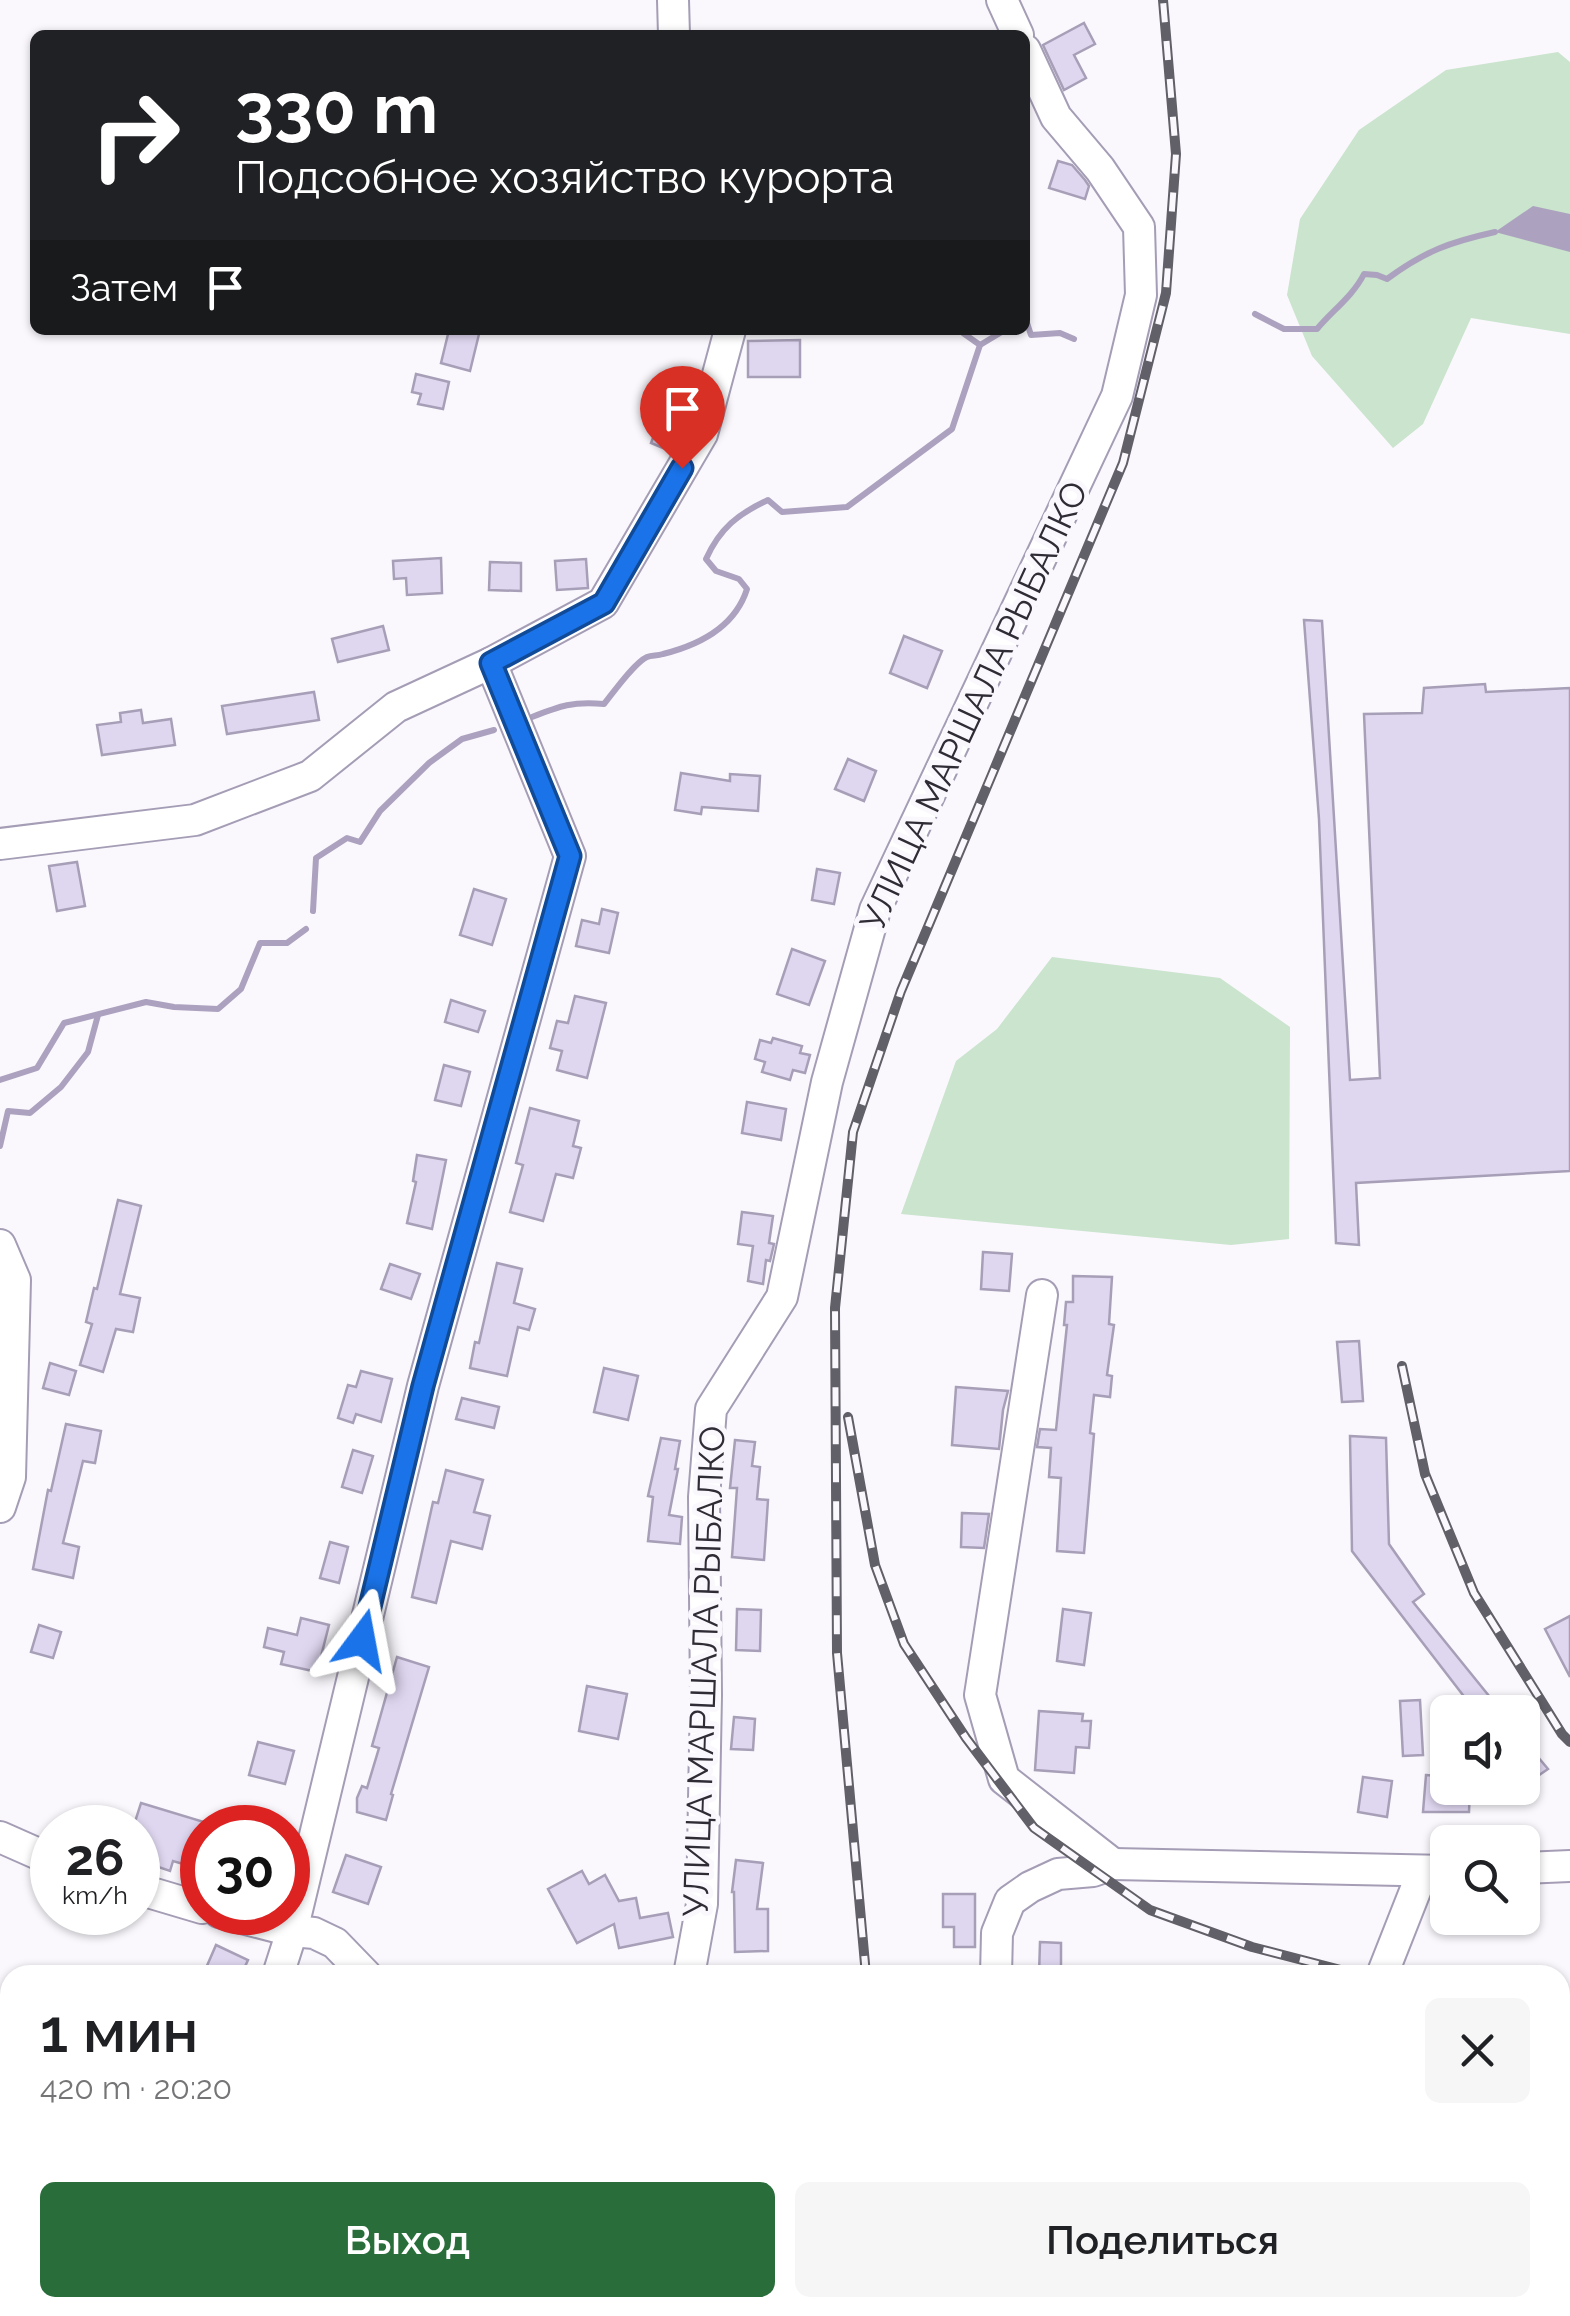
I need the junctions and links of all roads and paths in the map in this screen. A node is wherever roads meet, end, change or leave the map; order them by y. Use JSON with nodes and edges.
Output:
{"nodes":[{"id":1,"x":673,"y":0,"type":"edge"},
{"id":2,"x":1002,"y":0,"type":"edge"},
{"id":3,"x":674,"y":30,"type":"edge"},
{"id":4,"x":1016,"y":30,"type":"edge"},
{"id":5,"x":1030,"y":61,"type":"edge"},
{"id":6,"x":729,"y":335,"type":"edge"},
{"id":7,"x":491,"y":663,"type":"junction"},
{"id":8,"x":0,"y":844,"type":"edge"},
{"id":9,"x":0,"y":1244,"type":"edge"},
{"id":10,"x":1042,"y":1295,"type":"dead end"},
{"id":11,"x":0,"y":1507,"type":"edge"},
{"id":12,"x":0,"y":1837,"type":"edge"},
{"id":13,"x":30,"y":1850,"type":"edge"},
{"id":14,"x":310,"y":1856,"type":"edge"},
{"id":15,"x":1113,"y":1864,"type":"junction"},
{"id":16,"x":1570,"y":1866,"type":"edge"},
{"id":17,"x":1540,"y":1867,"type":"edge"},
{"id":18,"x":1430,"y":1871,"type":"edge"},
{"id":19,"x":1430,"y":1881,"type":"edge"},
{"id":20,"x":310,"y":1933,"type":"edge"},
{"id":21,"x":291,"y":1935,"type":"edge"},
{"id":22,"x":281,"y":1965,"type":"edge"},
{"id":23,"x":356,"y":1965,"type":"edge"},
{"id":24,"x":690,"y":1965,"type":"edge"},
{"id":25,"x":996,"y":1965,"type":"edge"},
{"id":26,"x":1387,"y":1965,"type":"edge"}],
"edges":[{"from":1,"to":3,"type":"street"},
{"from":2,"to":4,"type":"street"},
{"from":5,"to":24,"type":"street","name":"УЛИЦА МАРШАЛА РЫБАЛКО"},
{"from":6,"to":7,"type":"street"},
{"from":7,"to":8,"type":"street"},
{"from":7,"to":14,"type":"street"},
{"from":9,"to":11,"type":"street"},
{"from":10,"to":15,"type":"street"},
{"from":12,"to":13,"type":"street"},
{"from":15,"to":18,"type":"street"},
{"from":15,"to":25,"type":"street"},
{"from":16,"to":17,"type":"street"},
{"from":19,"to":26,"type":"street"},
{"from":20,"to":23,"type":"street"},
{"from":21,"to":22,"type":"street"}]}
